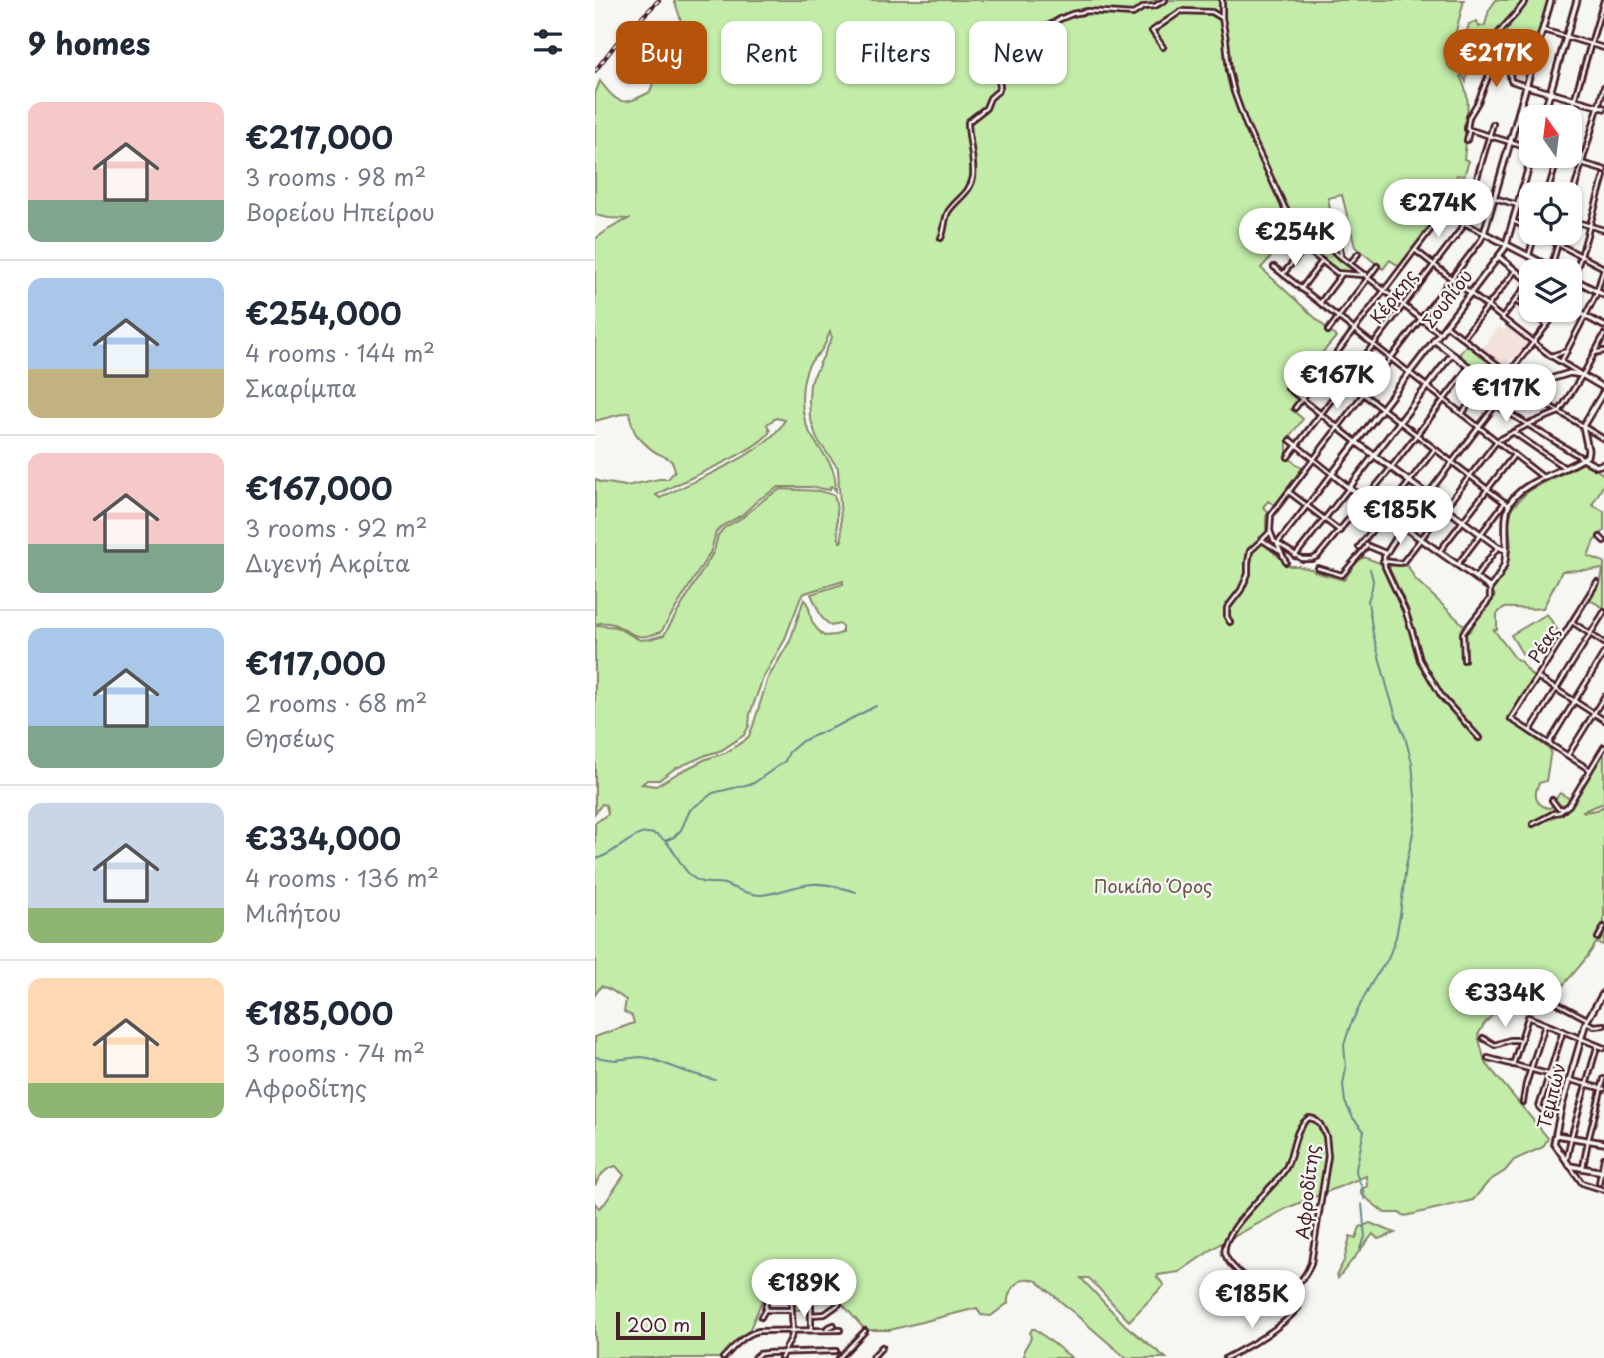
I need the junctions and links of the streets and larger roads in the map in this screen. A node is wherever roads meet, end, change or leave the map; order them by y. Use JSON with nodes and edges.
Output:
{"nodes":[{"id":1,"x":1165,"y":0,"type":"edge"},
{"id":2,"x":1222,"y":0,"type":"edge"},
{"id":3,"x":1526,"y":0,"type":"edge"},
{"id":4,"x":1551,"y":0,"type":"edge"},
{"id":5,"x":1577,"y":0,"type":"edge"},
{"id":6,"x":1604,"y":0,"type":"edge"},
{"id":7,"x":1222,"y":18,"type":"junction"},
{"id":8,"x":1542,"y":30,"type":"junction"},
{"id":9,"x":1566,"y":37,"type":"junction"},
{"id":10,"x":1590,"y":44,"type":"junction"},
{"id":11,"x":1501,"y":45,"type":"junction"},
{"id":12,"x":1163,"y":47,"type":"dead end"},
{"id":13,"x":1604,"y":48,"type":"edge"},
{"id":14,"x":1526,"y":86,"type":"junction"},
{"id":15,"x":1604,"y":87,"type":"edge"},
{"id":16,"x":1550,"y":93,"type":"junction"},
{"id":17,"x":1573,"y":100,"type":"junction"},
{"id":18,"x":1546,"y":105,"type":"edge"},
{"id":19,"x":1572,"y":105,"type":"edge"},
{"id":20,"x":1598,"y":107,"type":"junction"},
{"id":21,"x":1604,"y":108,"type":"edge"},
{"id":22,"x":1493,"y":124,"type":"dead end"},
{"id":23,"x":1468,"y":130,"type":"junction"},
{"id":24,"x":1489,"y":136,"type":"junction"},
{"id":25,"x":1467,"y":140,"type":"dead end"},
{"id":26,"x":1510,"y":142,"type":"junction"},
{"id":27,"x":1519,"y":145,"type":"edge"},
{"id":28,"x":1582,"y":163,"type":"joint"},
{"id":29,"x":1529,"y":168,"type":"edge"},
{"id":30,"x":1604,"y":170,"type":"edge"},
{"id":31,"x":1604,"y":176,"type":"edge"},
{"id":32,"x":1473,"y":192,"type":"junction"},
{"id":33,"x":1494,"y":198,"type":"junction"},
{"id":34,"x":1518,"y":205,"type":"junction"},
{"id":35,"x":1443,"y":213,"type":"junction"},
{"id":36,"x":1329,"y":216,"type":"dead end"},
{"id":37,"x":1513,"y":220,"type":"junction"},
{"id":38,"x":1519,"y":223,"type":"edge"},
{"id":39,"x":1464,"y":224,"type":"junction"},
{"id":40,"x":1582,"y":224,"type":"edge"},
{"id":41,"x":1590,"y":226,"type":"junction"},
{"id":42,"x":1604,"y":230,"type":"edge"},
{"id":43,"x":1484,"y":233,"type":"junction"},
{"id":44,"x":1290,"y":236,"type":"dead end"},
{"id":45,"x":941,"y":238,"type":"dead end"},
{"id":46,"x":1507,"y":244,"type":"junction"},
{"id":47,"x":1531,"y":245,"type":"edge"},
{"id":48,"x":1560,"y":245,"type":"edge"},
{"id":49,"x":1305,"y":248,"type":"junction"},
{"id":50,"x":1415,"y":250,"type":"junction"},
{"id":51,"x":1358,"y":254,"type":"dead end"},
{"id":52,"x":1341,"y":255,"type":"junction"},
{"id":53,"x":1529,"y":256,"type":"junction"},
{"id":54,"x":1581,"y":256,"type":"junction"},
{"id":55,"x":1499,"y":257,"type":"junction"},
{"id":56,"x":1535,"y":259,"type":"edge"},
{"id":57,"x":1580,"y":259,"type":"edge"},
{"id":58,"x":1322,"y":261,"type":"junction"},
{"id":59,"x":1350,"y":262,"type":"junction"},
{"id":60,"x":1434,"y":265,"type":"junction"},
{"id":61,"x":1377,"y":266,"type":"dead end"},
{"id":62,"x":1274,"y":267,"type":"dead end"},
{"id":63,"x":1604,"y":268,"type":"edge"},
{"id":64,"x":1515,"y":271,"type":"junction"},
{"id":65,"x":1283,"y":274,"type":"junction"},
{"id":66,"x":1341,"y":274,"type":"junction"},
{"id":67,"x":1519,"y":274,"type":"edge"},
{"id":68,"x":1366,"y":275,"type":"junction"},
{"id":69,"x":1452,"y":279,"type":"junction"},
{"id":70,"x":1582,"y":284,"type":"edge"},
{"id":71,"x":1301,"y":289,"type":"junction"},
{"id":72,"x":1385,"y":291,"type":"junction"},
{"id":73,"x":1597,"y":292,"type":"junction"},
{"id":74,"x":1470,"y":293,"type":"junction"},
{"id":75,"x":1604,"y":295,"type":"edge"},
{"id":76,"x":1519,"y":296,"type":"edge"},
{"id":77,"x":1515,"y":300,"type":"junction"},
{"id":78,"x":1320,"y":303,"type":"junction"},
{"id":79,"x":1403,"y":305,"type":"junction"},
{"id":80,"x":1488,"y":307,"type":"junction"},
{"id":81,"x":1582,"y":314,"type":"edge"},
{"id":82,"x":1586,"y":316,"type":"junction"},
{"id":83,"x":1338,"y":317,"type":"junction"},
{"id":84,"x":1502,"y":318,"type":"junction"},
{"id":85,"x":1421,"y":319,"type":"junction"},
{"id":86,"x":1547,"y":324,"type":"joint"},
{"id":87,"x":1445,"y":325,"type":"junction"},
{"id":88,"x":1604,"y":326,"type":"edge"},
{"id":89,"x":1355,"y":330,"type":"junction"},
{"id":90,"x":1328,"y":331,"type":"dead end"},
{"id":91,"x":1439,"y":333,"type":"junction"},
{"id":92,"x":1604,"y":335,"type":"edge"},
{"id":93,"x":1463,"y":338,"type":"junction"},
{"id":94,"x":1434,"y":340,"type":"junction"},
{"id":95,"x":1534,"y":342,"type":"junction"},
{"id":96,"x":1373,"y":344,"type":"junction"},
{"id":97,"x":1567,"y":351,"type":"junction"},
{"id":98,"x":1604,"y":351,"type":"edge"},
{"id":99,"x":1594,"y":353,"type":"junction"},
{"id":100,"x":1452,"y":354,"type":"junction"},
{"id":101,"x":1551,"y":356,"type":"junction"},
{"id":102,"x":1391,"y":358,"type":"junction"},
{"id":103,"x":1561,"y":362,"type":"junction"},
{"id":104,"x":1328,"y":367,"type":"junction"},
{"id":105,"x":1469,"y":367,"type":"junction"},
{"id":106,"x":1409,"y":372,"type":"junction"},
{"id":107,"x":1509,"y":373,"type":"junction"},
{"id":108,"x":1582,"y":375,"type":"junction"},
{"id":109,"x":1345,"y":380,"type":"junction"},
{"id":110,"x":1486,"y":380,"type":"junction"},
{"id":111,"x":1426,"y":387,"type":"junction"},
{"id":112,"x":1522,"y":387,"type":"junction"},
{"id":113,"x":1288,"y":388,"type":"dead end"},
{"id":114,"x":1604,"y":389,"type":"edge"},
{"id":115,"x":1507,"y":390,"type":"junction"},
{"id":116,"x":1364,"y":395,"type":"junction"},
{"id":117,"x":1302,"y":400,"type":"junction"},
{"id":118,"x":1443,"y":400,"type":"junction"},
{"id":119,"x":1496,"y":405,"type":"junction"},
{"id":120,"x":1295,"y":408,"type":"dead end"},
{"id":121,"x":1381,"y":409,"type":"junction"},
{"id":122,"x":1559,"y":412,"type":"junction"},
{"id":123,"x":1321,"y":414,"type":"junction"},
{"id":124,"x":1462,"y":414,"type":"junction"},
{"id":125,"x":1399,"y":422,"type":"junction"},
{"id":126,"x":1529,"y":424,"type":"junction"},
{"id":127,"x":1583,"y":426,"type":"junction"},
{"id":128,"x":1338,"y":427,"type":"junction"},
{"id":129,"x":1479,"y":427,"type":"junction"},
{"id":130,"x":1513,"y":432,"type":"junction"},
{"id":131,"x":1416,"y":435,"type":"junction"},
{"id":132,"x":1604,"y":439,"type":"edge"},
{"id":133,"x":1290,"y":440,"type":"dead end"},
{"id":134,"x":1497,"y":441,"type":"junction"},
{"id":135,"x":1356,"y":442,"type":"junction"},
{"id":136,"x":1296,"y":445,"type":"junction"},
{"id":137,"x":1434,"y":449,"type":"junction"},
{"id":138,"x":1514,"y":455,"type":"junction"},
{"id":139,"x":1374,"y":456,"type":"junction"},
{"id":140,"x":1288,"y":457,"type":"dead end"},
{"id":141,"x":1313,"y":459,"type":"junction"},
{"id":142,"x":1583,"y":459,"type":"junction"},
{"id":143,"x":1452,"y":462,"type":"junction"},
{"id":144,"x":1604,"y":464,"type":"edge"},
{"id":145,"x":1391,"y":468,"type":"junction"},
{"id":146,"x":1565,"y":468,"type":"junction"},
{"id":147,"x":1332,"y":474,"type":"junction"},
{"id":148,"x":1470,"y":476,"type":"junction"},
{"id":149,"x":1544,"y":478,"type":"junction"},
{"id":150,"x":1410,"y":482,"type":"junction"},
{"id":151,"x":1349,"y":488,"type":"junction"},
{"id":152,"x":1487,"y":489,"type":"junction"},
{"id":153,"x":1288,"y":491,"type":"junction"},
{"id":154,"x":1427,"y":495,"type":"junction"},
{"id":155,"x":1366,"y":500,"type":"junction"},
{"id":156,"x":1507,"y":504,"type":"junction"},
{"id":157,"x":1307,"y":505,"type":"junction"},
{"id":158,"x":1445,"y":508,"type":"junction"},
{"id":159,"x":1385,"y":513,"type":"junction"},
{"id":160,"x":1324,"y":519,"type":"junction"},
{"id":161,"x":1463,"y":521,"type":"junction"},
{"id":162,"x":1403,"y":527,"type":"junction"},
{"id":163,"x":1270,"y":531,"type":"junction"},
{"id":164,"x":1339,"y":531,"type":"junction"},
{"id":165,"x":1480,"y":534,"type":"junction"},
{"id":166,"x":1600,"y":537,"type":"dead end"},
{"id":167,"x":1420,"y":539,"type":"junction"},
{"id":168,"x":1262,"y":540,"type":"junction"},
{"id":169,"x":1604,"y":541,"type":"edge"},
{"id":170,"x":1276,"y":544,"type":"junction"},
{"id":171,"x":1367,"y":546,"type":"junction"},
{"id":172,"x":1498,"y":547,"type":"junction"},
{"id":173,"x":1506,"y":551,"type":"junction"},
{"id":174,"x":1439,"y":552,"type":"junction"},
{"id":175,"x":1282,"y":553,"type":"junction"},
{"id":176,"x":1385,"y":553,"type":"junction"},
{"id":177,"x":1295,"y":556,"type":"junction"},
{"id":178,"x":1383,"y":561,"type":"junction"},
{"id":179,"x":1286,"y":562,"type":"dead end"},
{"id":180,"x":1457,"y":566,"type":"junction"},
{"id":181,"x":1318,"y":568,"type":"dead end"},
{"id":182,"x":1474,"y":578,"type":"junction"},
{"id":183,"x":1597,"y":582,"type":"dead end"},
{"id":184,"x":1490,"y":588,"type":"junction"},
{"id":185,"x":1604,"y":612,"type":"edge"},
{"id":186,"x":1230,"y":622,"type":"dead end"},
{"id":187,"x":1572,"y":622,"type":"junction"},
{"id":188,"x":1590,"y":634,"type":"junction"},
{"id":189,"x":1604,"y":643,"type":"edge"},
{"id":190,"x":1604,"y":653,"type":"edge"},
{"id":191,"x":1464,"y":660,"type":"dead end"},
{"id":192,"x":1537,"y":677,"type":"junction"},
{"id":193,"x":1556,"y":689,"type":"junction"},
{"id":194,"x":1604,"y":697,"type":"edge"},
{"id":195,"x":1575,"y":701,"type":"junction"},
{"id":196,"x":1594,"y":713,"type":"junction"},
{"id":197,"x":1604,"y":720,"type":"edge"},
{"id":198,"x":1530,"y":731,"type":"junction"},
{"id":199,"x":1479,"y":738,"type":"dead end"},
{"id":200,"x":1549,"y":743,"type":"junction"},
{"id":201,"x":1604,"y":747,"type":"edge"},
{"id":202,"x":1568,"y":755,"type":"junction"},
{"id":203,"x":1590,"y":770,"type":"junction"},
{"id":204,"x":1552,"y":800,"type":"dead end"},
{"id":205,"x":1558,"y":808,"type":"junction"},
{"id":206,"x":1564,"y":809,"type":"junction"},
{"id":207,"x":1554,"y":813,"type":"junction"},
{"id":208,"x":1533,"y":824,"type":"dead end"},
{"id":209,"x":1604,"y":927,"type":"edge"},
{"id":210,"x":1598,"y":938,"type":"dead end"},
{"id":211,"x":1604,"y":992,"type":"edge"},
{"id":212,"x":1559,"y":1004,"type":"dead end"},
{"id":213,"x":1587,"y":1021,"type":"junction"},
{"id":214,"x":1545,"y":1025,"type":"junction"},
{"id":215,"x":1604,"y":1025,"type":"edge"},
{"id":216,"x":1563,"y":1031,"type":"junction"},
{"id":217,"x":1483,"y":1038,"type":"dead end"},
{"id":218,"x":1581,"y":1038,"type":"junction"},
{"id":219,"x":1521,"y":1040,"type":"junction"},
{"id":220,"x":1597,"y":1045,"type":"junction"},
{"id":221,"x":1604,"y":1048,"type":"edge"},
{"id":222,"x":1488,"y":1058,"type":"dead end"},
{"id":223,"x":1513,"y":1065,"type":"junction"},
{"id":224,"x":1531,"y":1069,"type":"junction"},
{"id":225,"x":1549,"y":1074,"type":"junction"},
{"id":226,"x":1559,"y":1077,"type":"dead end"},
{"id":227,"x":1604,"y":1079,"type":"edge"},
{"id":228,"x":1570,"y":1080,"type":"junction"},
{"id":229,"x":1586,"y":1084,"type":"junction"},
{"id":230,"x":1603,"y":1088,"type":"edge"},
{"id":231,"x":1523,"y":1102,"type":"dead end"},
{"id":232,"x":1561,"y":1109,"type":"junction"},
{"id":233,"x":1556,"y":1135,"type":"junction"},
{"id":234,"x":1570,"y":1138,"type":"junction"},
{"id":235,"x":1588,"y":1141,"type":"junction"},
{"id":236,"x":1604,"y":1143,"type":"edge"},
{"id":237,"x":1604,"y":1158,"type":"edge"},
{"id":238,"x":1568,"y":1164,"type":"junction"},
{"id":239,"x":1583,"y":1169,"type":"junction"},
{"id":240,"x":1603,"y":1172,"type":"edge"},
{"id":241,"x":1599,"y":1183,"type":"dead end"},
{"id":242,"x":1604,"y":1190,"type":"edge"},
{"id":243,"x":790,"y":1278,"type":"dead end"},
{"id":244,"x":767,"y":1299,"type":"dead end"},
{"id":245,"x":1289,"y":1302,"type":"junction"},
{"id":246,"x":839,"y":1304,"type":"dead end"},
{"id":247,"x":811,"y":1306,"type":"dead end"},
{"id":248,"x":765,"y":1310,"type":"junction"},
{"id":249,"x":791,"y":1310,"type":"junction"},
{"id":250,"x":811,"y":1315,"type":"junction"},
{"id":251,"x":761,"y":1317,"type":"dead end"},
{"id":252,"x":834,"y":1325,"type":"dead end"},
{"id":253,"x":811,"y":1330,"type":"junction"},
{"id":254,"x":825,"y":1330,"type":"junction"},
{"id":255,"x":840,"y":1330,"type":"dead end"},
{"id":256,"x":793,"y":1331,"type":"junction"},
{"id":257,"x":865,"y":1331,"type":"dead end"},
{"id":258,"x":882,"y":1347,"type":"dead end"},
{"id":259,"x":836,"y":1352,"type":"dead end"},
{"id":260,"x":783,"y":1353,"type":"junction"},
{"id":261,"x":723,"y":1358,"type":"edge"},
{"id":262,"x":755,"y":1358,"type":"edge"},
{"id":263,"x":781,"y":1358,"type":"edge"},
{"id":264,"x":839,"y":1358,"type":"edge"},
{"id":265,"x":872,"y":1358,"type":"edge"},
{"id":266,"x":1226,"y":1358,"type":"edge"}],
"edges":[{"from":1,"to":45,"type":"street"},
{"from":2,"to":7,"type":"street"},
{"from":3,"to":11,"type":"street"},
{"from":4,"to":8,"type":"street"},
{"from":5,"to":9,"type":"street"},
{"from":6,"to":10,"type":"street"},
{"from":7,"to":12,"type":"street"},
{"from":7,"to":52,"type":"street"},
{"from":8,"to":9,"type":"street"},
{"from":8,"to":14,"type":"street"},
{"from":9,"to":10,"type":"street"},
{"from":9,"to":16,"type":"street"},
{"from":10,"to":13,"type":"street"},
{"from":10,"to":17,"type":"street"},
{"from":11,"to":14,"type":"street"},
{"from":11,"to":23,"type":"street"},
{"from":14,"to":16,"type":"street"},
{"from":14,"to":26,"type":"street"},
{"from":15,"to":20,"type":"street"},
{"from":16,"to":17,"type":"street"},
{"from":16,"to":18,"type":"street"},
{"from":17,"to":19,"type":"street"},
{"from":17,"to":20,"type":"street"},
{"from":20,"to":21,"type":"street"},
{"from":20,"to":28,"type":"street"},
{"from":22,"to":24,"type":"street","name":"Κέρκης"},
{"from":23,"to":24,"type":"street"},
{"from":23,"to":25,"type":"street"},
{"from":24,"to":26,"type":"street"},
{"from":24,"to":32,"type":"street","name":"Κέρκης"},
{"from":26,"to":27,"type":"street"},
{"from":26,"to":33,"type":"street"},
{"from":28,"to":30,"type":"street"},
{"from":29,"to":34,"type":"street","name":"Σουλίου"},
{"from":31,"to":41,"type":"street"},
{"from":32,"to":33,"type":"street"},
{"from":32,"to":35,"type":"street"},
{"from":32,"to":39,"type":"street","name":"Κέρκης"},
{"from":33,"to":34,"type":"street"},
{"from":33,"to":43,"type":"street"},
{"from":34,"to":37,"type":"street","name":"Σουλίου"},
{"from":35,"to":39,"type":"street"},
{"from":35,"to":50,"type":"street"},
{"from":36,"to":52,"type":"street"},
{"from":37,"to":38,"type":"street"},
{"from":37,"to":46,"type":"street","name":"Σουλίου"},
{"from":39,"to":43,"type":"street"},
{"from":39,"to":60,"type":"street","name":"Κέρκης"},
{"from":40,"to":41,"type":"street"},
{"from":41,"to":42,"type":"street"},
{"from":41,"to":54,"type":"street"},
{"from":43,"to":46,"type":"street"},
{"from":43,"to":69,"type":"street"},
{"from":44,"to":49,"type":"street"},
{"from":46,"to":53,"type":"street"},
{"from":46,"to":55,"type":"street","name":"Σουλίου"},
{"from":47,"to":53,"type":"street"},
{"from":48,"to":54,"type":"street"},
{"from":49,"to":58,"type":"street"},
{"from":49,"to":65,"type":"street"},
{"from":50,"to":60,"type":"street"},
{"from":50,"to":72,"type":"street"},
{"from":51,"to":59,"type":"street"},
{"from":52,"to":59,"type":"street"},
{"from":53,"to":56,"type":"street"},
{"from":54,"to":57,"type":"street"},
{"from":54,"to":63,"type":"street"},
{"from":55,"to":64,"type":"street"},
{"from":55,"to":74,"type":"street","name":"Σουλίου"},
{"from":58,"to":66,"type":"street"},
{"from":58,"to":71,"type":"street"},
{"from":59,"to":68,"type":"street"},
{"from":60,"to":69,"type":"street"},
{"from":60,"to":79,"type":"street","name":"Κέρκης"},
{"from":61,"to":68,"type":"street"},
{"from":62,"to":65,"type":"street"},
{"from":63,"to":73,"type":"street"},
{"from":64,"to":67,"type":"street"},
{"from":64,"to":80,"type":"street"},
{"from":65,"to":71,"type":"street"},
{"from":66,"to":68,"type":"street"},
{"from":66,"to":78,"type":"street"},
{"from":68,"to":72,"type":"street"},
{"from":68,"to":83,"type":"street"},
{"from":69,"to":74,"type":"street"},
{"from":69,"to":85,"type":"street"},
{"from":70,"to":73,"type":"street"},
{"from":71,"to":78,"type":"street"},
{"from":72,"to":79,"type":"street"},
{"from":72,"to":89,"type":"street"},
{"from":73,"to":75,"type":"street"},
{"from":73,"to":82,"type":"street"},
{"from":74,"to":80,"type":"street"},
{"from":74,"to":87,"type":"street","name":"Σουλίου"},
{"from":76,"to":77,"type":"street"},
{"from":77,"to":84,"type":"street"},
{"from":77,"to":86,"type":"street"},
{"from":78,"to":83,"type":"street"},
{"from":79,"to":85,"type":"street"},
{"from":79,"to":96,"type":"street","name":"Κέρκης"},
{"from":80,"to":84,"type":"street"},
{"from":80,"to":93,"type":"street"},
{"from":81,"to":82,"type":"street"},
{"from":82,"to":88,"type":"street"},
{"from":82,"to":97,"type":"street"},
{"from":83,"to":89,"type":"street"},
{"from":83,"to":90,"type":"street"},
{"from":84,"to":95,"type":"street"},
{"from":85,"to":91,"type":"street"},
{"from":85,"to":102,"type":"street"},
{"from":86,"to":95,"type":"street"},
{"from":87,"to":91,"type":"street","name":"Σουλίου"},
{"from":87,"to":93,"type":"street"},
{"from":89,"to":96,"type":"street"},
{"from":89,"to":104,"type":"street"},
{"from":91,"to":94,"type":"street","name":"Σουλίου"},
{"from":92,"to":99,"type":"street"},
{"from":93,"to":107,"type":"street"},
{"from":94,"to":100,"type":"street"},
{"from":94,"to":106,"type":"street","name":"Σουλίου"},
{"from":95,"to":101,"type":"street"},
{"from":95,"to":107,"type":"street"},
{"from":96,"to":102,"type":"street"},
{"from":96,"to":109,"type":"street","name":"Κέρκης"},
{"from":97,"to":101,"type":"street"},
{"from":97,"to":103,"type":"street"},
{"from":98,"to":99,"type":"street"},
{"from":99,"to":108,"type":"street"},
{"from":100,"to":105,"type":"street"},
{"from":100,"to":111,"type":"street"},
{"from":101,"to":103,"type":"street"},
{"from":102,"to":106,"type":"street"},
{"from":102,"to":116,"type":"street"},
{"from":103,"to":108,"type":"street"},
{"from":104,"to":109,"type":"street"},
{"from":104,"to":117,"type":"street"},
{"from":105,"to":110,"type":"street"},
{"from":105,"to":118,"type":"street"},
{"from":106,"to":111,"type":"street"},
{"from":106,"to":121,"type":"street","name":"Σουλίου"},
{"from":107,"to":112,"type":"street"},
{"from":108,"to":112,"type":"street"},
{"from":108,"to":114,"type":"street"},
{"from":108,"to":122,"type":"street"},
{"from":109,"to":116,"type":"street"},
{"from":109,"to":123,"type":"street","name":"Κέρκης"},
{"from":110,"to":115,"type":"street"},
{"from":110,"to":124,"type":"street"},
{"from":111,"to":118,"type":"street"},
{"from":111,"to":125,"type":"street"},
{"from":112,"to":115,"type":"street"},
{"from":112,"to":122,"type":"street"},
{"from":113,"to":117,"type":"street"},
{"from":114,"to":127,"type":"street"},
{"from":115,"to":119,"type":"street"},
{"from":116,"to":121,"type":"street"},
{"from":116,"to":128,"type":"street"},
{"from":117,"to":120,"type":"street"},
{"from":117,"to":123,"type":"street"},
{"from":118,"to":124,"type":"street"},
{"from":118,"to":131,"type":"street"},
{"from":119,"to":126,"type":"street"},
{"from":119,"to":129,"type":"street"},
{"from":121,"to":125,"type":"street"},
{"from":121,"to":135,"type":"street","name":"Σουλίου"},
{"from":122,"to":126,"type":"street"},
{"from":122,"to":127,"type":"street"},
{"from":123,"to":128,"type":"street"},
{"from":123,"to":136,"type":"street","name":"Κέρκης"},
{"from":124,"to":129,"type":"street"},
{"from":125,"to":131,"type":"street"},
{"from":125,"to":139,"type":"street"},
{"from":126,"to":130,"type":"street"},
{"from":126,"to":142,"type":"street"},
{"from":127,"to":132,"type":"street"},
{"from":127,"to":142,"type":"street"},
{"from":128,"to":135,"type":"street"},
{"from":128,"to":141,"type":"street"},
{"from":129,"to":134,"type":"street"},
{"from":129,"to":143,"type":"street"},
{"from":130,"to":134,"type":"street"},
{"from":130,"to":146,"type":"street"},
{"from":131,"to":137,"type":"street"},
{"from":131,"to":145,"type":"street"},
{"from":133,"to":136,"type":"street"},
{"from":134,"to":138,"type":"street"},
{"from":134,"to":148,"type":"street"},
{"from":135,"to":139,"type":"street"},
{"from":135,"to":147,"type":"street","name":"Σουλίου"},
{"from":136,"to":140,"type":"street","name":"Κέρκης"},
{"from":136,"to":141,"type":"street"},
{"from":137,"to":143,"type":"street"},
{"from":137,"to":150,"type":"street"},
{"from":138,"to":149,"type":"street"},
{"from":138,"to":152,"type":"street"},
{"from":139,"to":145,"type":"street"},
{"from":139,"to":151,"type":"street"},
{"from":141,"to":147,"type":"street"},
{"from":141,"to":153,"type":"street"},
{"from":142,"to":144,"type":"street"},
{"from":142,"to":146,"type":"street"},
{"from":143,"to":148,"type":"street"},
{"from":143,"to":154,"type":"street"},
{"from":145,"to":150,"type":"street"},
{"from":145,"to":155,"type":"street"},
{"from":146,"to":149,"type":"street"},
{"from":147,"to":151,"type":"street"},
{"from":147,"to":157,"type":"street","name":"Σουλίου"},
{"from":148,"to":152,"type":"street"},
{"from":148,"to":158,"type":"street"},
{"from":149,"to":156,"type":"street"},
{"from":150,"to":154,"type":"street"},
{"from":150,"to":159,"type":"street"},
{"from":151,"to":155,"type":"street"},
{"from":151,"to":160,"type":"street"},
{"from":152,"to":156,"type":"street"},
{"from":152,"to":161,"type":"street"},
{"from":153,"to":157,"type":"street"},
{"from":153,"to":163,"type":"street"},
{"from":154,"to":158,"type":"street"},
{"from":154,"to":162,"type":"street"},
{"from":155,"to":159,"type":"street"},
{"from":155,"to":164,"type":"street"},
{"from":156,"to":165,"type":"street"},
{"from":156,"to":173,"type":"street"},
{"from":157,"to":160,"type":"street"},
{"from":157,"to":170,"type":"street","name":"Σουλίου"},
{"from":158,"to":161,"type":"street"},
{"from":158,"to":167,"type":"street"},
{"from":159,"to":162,"type":"street"},
{"from":159,"to":171,"type":"street"},
{"from":160,"to":164,"type":"street"},
{"from":160,"to":177,"type":"street"},
{"from":161,"to":165,"type":"street"},
{"from":161,"to":174,"type":"street"},
{"from":162,"to":167,"type":"street"},
{"from":162,"to":176,"type":"street"},
{"from":163,"to":168,"type":"street"},
{"from":163,"to":170,"type":"street"},
{"from":164,"to":177,"type":"street"},
{"from":165,"to":172,"type":"street"},
{"from":165,"to":180,"type":"street"},
{"from":166,"to":169,"type":"street"},
{"from":167,"to":174,"type":"street"},
{"from":167,"to":178,"type":"street"},
{"from":168,"to":175,"type":"street"},
{"from":168,"to":186,"type":"street"},
{"from":170,"to":175,"type":"street"},
{"from":170,"to":177,"type":"street"},
{"from":171,"to":176,"type":"street"},
{"from":171,"to":181,"type":"street"},
{"from":172,"to":173,"type":"street"},
{"from":172,"to":182,"type":"street"},
{"from":173,"to":184,"type":"street"},
{"from":174,"to":180,"type":"street"},
{"from":175,"to":179,"type":"street"},
{"from":176,"to":178,"type":"street"},
{"from":178,"to":199,"type":"street"},
{"from":180,"to":182,"type":"street"},
{"from":182,"to":184,"type":"street"},
{"from":183,"to":187,"type":"street","name":"Ρέας"},
{"from":184,"to":191,"type":"street"},
{"from":185,"to":188,"type":"street"},
{"from":187,"to":188,"type":"street"},
{"from":187,"to":192,"type":"street","name":"Ρέας"},
{"from":188,"to":189,"type":"street"},
{"from":188,"to":193,"type":"street"},
{"from":190,"to":195,"type":"street"},
{"from":192,"to":193,"type":"street"},
{"from":192,"to":198,"type":"street","name":"Ρέας"},
{"from":193,"to":195,"type":"street"},
{"from":193,"to":198,"type":"street"},
{"from":194,"to":196,"type":"street"},
{"from":195,"to":196,"type":"street"},
{"from":195,"to":200,"type":"street"},
{"from":196,"to":197,"type":"street"},
{"from":196,"to":202,"type":"street"},
{"from":198,"to":200,"type":"street"},
{"from":200,"to":202,"type":"street"},
{"from":201,"to":203,"type":"street"},
{"from":202,"to":203,"type":"street"},
{"from":203,"to":206,"type":"street"},
{"from":204,"to":205,"type":"street"},
{"from":205,"to":206,"type":"street"},
{"from":205,"to":207,"type":"street"},
{"from":206,"to":207,"type":"street"},
{"from":207,"to":208,"type":"street"},
{"from":209,"to":210,"type":"street"},
{"from":211,"to":213,"type":"street","name":"Τεμπών"},
{"from":212,"to":213,"type":"street"},
{"from":213,"to":215,"type":"street"},
{"from":213,"to":218,"type":"street","name":"Τεμπών"},
{"from":214,"to":216,"type":"street"},
{"from":214,"to":219,"type":"street"},
{"from":214,"to":224,"type":"street"},
{"from":216,"to":218,"type":"street"},
{"from":216,"to":225,"type":"street"},
{"from":217,"to":219,"type":"street"},
{"from":218,"to":220,"type":"street"},
{"from":218,"to":228,"type":"street","name":"Τεμπών"},
{"from":219,"to":223,"type":"street"},
{"from":220,"to":221,"type":"street"},
{"from":220,"to":229,"type":"street"},
{"from":222,"to":223,"type":"street"},
{"from":223,"to":224,"type":"street"},
{"from":224,"to":225,"type":"street"},
{"from":224,"to":231,"type":"street"},
{"from":225,"to":226,"type":"street"},
{"from":225,"to":232,"type":"street"},
{"from":227,"to":230,"type":"street"},
{"from":228,"to":229,"type":"street"},
{"from":228,"to":232,"type":"street","name":"Τεμπών"},
{"from":229,"to":230,"type":"street"},
{"from":229,"to":234,"type":"street"},
{"from":230,"to":235,"type":"street"},
{"from":232,"to":233,"type":"street","name":"Τεμπών"},
{"from":233,"to":234,"type":"street"},
{"from":233,"to":238,"type":"street","name":"Τεμπών"},
{"from":234,"to":235,"type":"street"},
{"from":234,"to":238,"type":"street"},
{"from":235,"to":236,"type":"street"},
{"from":235,"to":239,"type":"street"},
{"from":237,"to":240,"type":"street"},
{"from":238,"to":239,"type":"street"},
{"from":238,"to":242,"type":"street"},
{"from":239,"to":240,"type":"street"},
{"from":240,"to":241,"type":"street"},
{"from":243,"to":249,"type":"street"},
{"from":244,"to":248,"type":"street"},
{"from":245,"to":245,"type":"street","name":"Αφροδίτης"},
{"from":245,"to":266,"type":"street","name":"Αφροδίτης"},
{"from":246,"to":250,"type":"street"},
{"from":247,"to":250,"type":"street"},
{"from":248,"to":249,"type":"street"},
{"from":248,"to":251,"type":"street"},
{"from":249,"to":256,"type":"street"},
{"from":250,"to":253,"type":"street"},
{"from":252,"to":254,"type":"street"},
{"from":253,"to":254,"type":"street"},
{"from":253,"to":256,"type":"street"},
{"from":254,"to":255,"type":"street"},
{"from":256,"to":260,"type":"street"},
{"from":256,"to":261,"type":"street"},
{"from":257,"to":264,"type":"street"},
{"from":258,"to":265,"type":"street"},
{"from":259,"to":260,"type":"street"},
{"from":260,"to":262,"type":"street"},
{"from":260,"to":263,"type":"street"}]}
